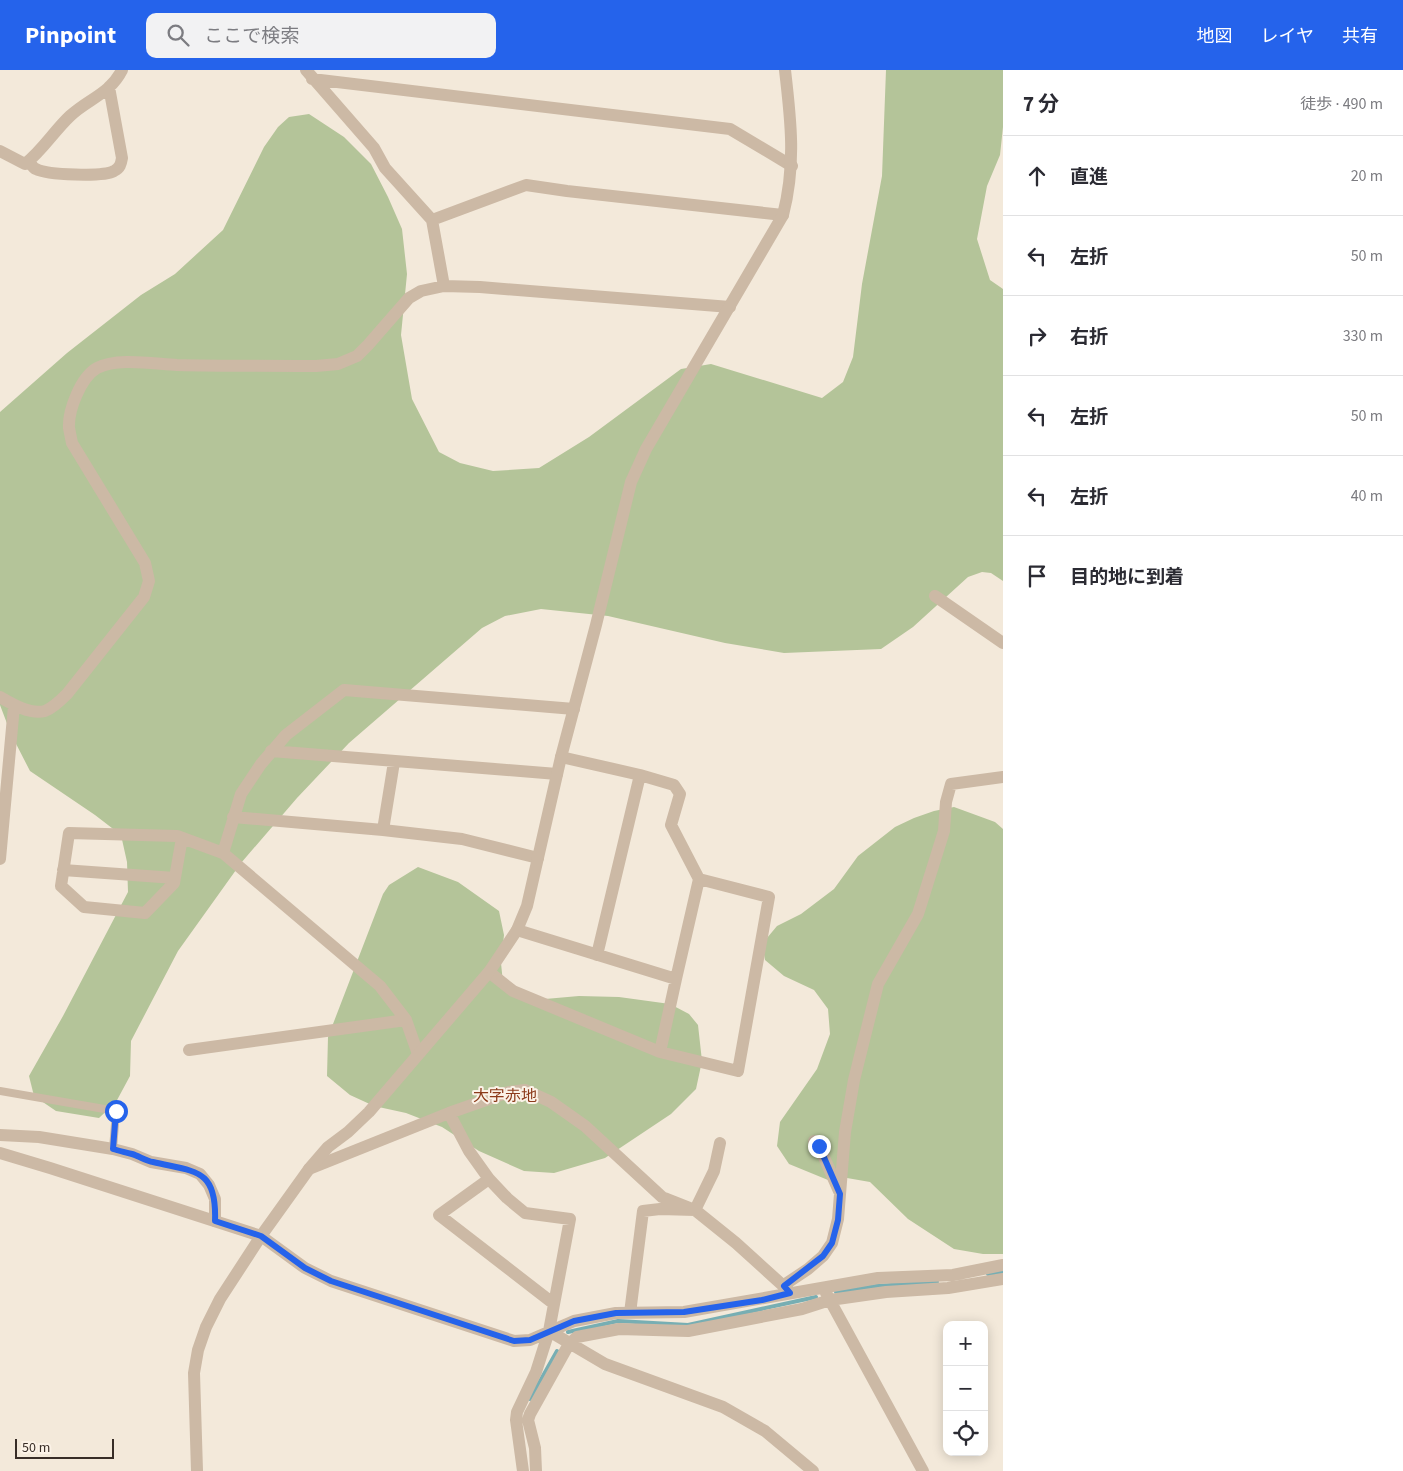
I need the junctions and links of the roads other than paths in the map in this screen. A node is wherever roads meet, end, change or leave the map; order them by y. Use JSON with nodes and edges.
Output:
{"nodes":[{"id":1,"x":122,"y":70,"type":"edge"},
{"id":2,"x":785,"y":70,"type":"edge"},
{"id":3,"x":309,"y":74,"type":"edge"},
{"id":4,"x":109,"y":87,"type":"junction"},
{"id":5,"x":0,"y":151,"type":"edge"},
{"id":6,"x":29,"y":161,"type":"junction"},
{"id":7,"x":792,"y":166,"type":"junction"},
{"id":8,"x":782,"y":215,"type":"junction"},
{"id":9,"x":432,"y":220,"type":"junction"},
{"id":10,"x":444,"y":286,"type":"junction"},
{"id":11,"x":730,"y":307,"type":"junction"},
{"id":12,"x":935,"y":596,"type":"dead end"},
{"id":13,"x":1003,"y":643,"type":"edge"},
{"id":14,"x":0,"y":697,"type":"edge"},
{"id":15,"x":14,"y":706,"type":"junction"},
{"id":16,"x":574,"y":709,"type":"junction"},
{"id":17,"x":271,"y":751,"type":"junction"},
{"id":18,"x":561,"y":757,"type":"junction"},
{"id":19,"x":394,"y":762,"type":"junction"},
{"id":20,"x":557,"y":774,"type":"junction"},
{"id":21,"x":640,"y":775,"type":"junction"},
{"id":22,"x":1003,"y":777,"type":"edge"},
{"id":23,"x":233,"y":817,"type":"junction"},
{"id":24,"x":383,"y":830,"type":"junction"},
{"id":25,"x":182,"y":838,"type":"junction"},
{"id":26,"x":223,"y":853,"type":"junction"},
{"id":27,"x":538,"y":858,"type":"junction"},
{"id":28,"x":0,"y":859,"type":"edge"},
{"id":29,"x":63,"y":870,"type":"junction"},
{"id":30,"x":175,"y":878,"type":"junction"},
{"id":31,"x":699,"y":879,"type":"junction"},
{"id":32,"x":517,"y":930,"type":"junction"},
{"id":33,"x":597,"y":955,"type":"junction"},
{"id":34,"x":490,"y":972,"type":"junction"},
{"id":35,"x":676,"y":979,"type":"junction"},
{"id":36,"x":406,"y":1020,"type":"junction"},
{"id":37,"x":189,"y":1050,"type":"dead end"},
{"id":38,"x":660,"y":1052,"type":"junction"},
{"id":39,"x":418,"y":1054,"type":"junction"},
{"id":40,"x":0,"y":1092,"type":"edge"},
{"id":41,"x":449,"y":1113,"type":"junction"},
{"id":42,"x":0,"y":1135,"type":"edge"},
{"id":43,"x":814,"y":1141,"type":"dead end"},
{"id":44,"x":720,"y":1143,"type":"dead end"},
{"id":45,"x":113,"y":1149,"type":"junction"},
{"id":46,"x":0,"y":1153,"type":"edge"},
{"id":47,"x":309,"y":1169,"type":"junction"},
{"id":48,"x":489,"y":1179,"type":"junction"},
{"id":49,"x":840,"y":1194,"type":"junction"},
{"id":50,"x":695,"y":1210,"type":"junction"},
{"id":51,"x":215,"y":1221,"type":"junction"},
{"id":52,"x":261,"y":1236,"type":"junction"},
{"id":53,"x":1003,"y":1265,"type":"edge"},
{"id":54,"x":1003,"y":1279,"type":"edge"},
{"id":55,"x":787,"y":1289,"type":"junction"},
{"id":56,"x":827,"y":1294,"type":"junction"},
{"id":57,"x":554,"y":1304,"type":"junction"},
{"id":58,"x":630,"y":1313,"type":"junction"},
{"id":59,"x":549,"y":1331,"type":"junction"},
{"id":60,"x":569,"y":1344,"type":"junction"},
{"id":61,"x":197,"y":1471,"type":"edge"},
{"id":62,"x":522,"y":1471,"type":"edge"},
{"id":63,"x":536,"y":1471,"type":"edge"},
{"id":64,"x":813,"y":1471,"type":"edge"},
{"id":65,"x":923,"y":1471,"type":"edge"}],
"edges":[{"from":1,"to":4,"type":"street"},
{"from":2,"to":7,"type":"street"},
{"from":3,"to":7,"type":"street"},
{"from":3,"to":9,"type":"street"},
{"from":4,"to":6,"type":"street"},
{"from":4,"to":6,"type":"street"},
{"from":5,"to":6,"type":"street"},
{"from":7,"to":8,"type":"street"},
{"from":8,"to":9,"type":"street"},
{"from":8,"to":11,"type":"street"},
{"from":9,"to":10,"type":"street"},
{"from":10,"to":11,"type":"street"},
{"from":10,"to":15,"type":"street"},
{"from":11,"to":16,"type":"street"},
{"from":12,"to":13,"type":"street"},
{"from":14,"to":15,"type":"street"},
{"from":15,"to":28,"type":"street"},
{"from":16,"to":17,"type":"street"},
{"from":16,"to":18,"type":"street"},
{"from":17,"to":19,"type":"street"},
{"from":17,"to":23,"type":"street"},
{"from":18,"to":20,"type":"street"},
{"from":18,"to":21,"type":"street"},
{"from":19,"to":20,"type":"street"},
{"from":19,"to":24,"type":"street"},
{"from":20,"to":27,"type":"street"},
{"from":21,"to":31,"type":"street"},
{"from":21,"to":33,"type":"street"},
{"from":22,"to":49,"type":"street"},
{"from":23,"to":24,"type":"street"},
{"from":23,"to":26,"type":"street"},
{"from":24,"to":27,"type":"street"},
{"from":25,"to":26,"type":"street"},
{"from":25,"to":29,"type":"street"},
{"from":25,"to":30,"type":"street"},
{"from":26,"to":36,"type":"street"},
{"from":27,"to":32,"type":"street"},
{"from":29,"to":30,"type":"street"},
{"from":29,"to":30,"type":"street"},
{"from":31,"to":35,"type":"street"},
{"from":31,"to":38,"type":"street"},
{"from":32,"to":33,"type":"street"},
{"from":32,"to":34,"type":"street"},
{"from":33,"to":35,"type":"street"},
{"from":34,"to":38,"type":"street"},
{"from":34,"to":39,"type":"street"},
{"from":35,"to":38,"type":"street"},
{"from":36,"to":37,"type":"street"},
{"from":36,"to":39,"type":"street"},
{"from":39,"to":47,"type":"street"},
{"from":40,"to":45,"type":"lane"},
{"from":41,"to":47,"type":"street"},
{"from":41,"to":48,"type":"street"},
{"from":41,"to":50,"type":"street"},
{"from":42,"to":45,"type":"street"},
{"from":43,"to":49,"type":"street"},
{"from":44,"to":50,"type":"street"},
{"from":45,"to":51,"type":"street"},
{"from":46,"to":51,"type":"street"},
{"from":47,"to":52,"type":"street"},
{"from":48,"to":57,"type":"street"},
{"from":48,"to":57,"type":"street"},
{"from":49,"to":55,"type":"street"},
{"from":50,"to":55,"type":"street"},
{"from":50,"to":58,"type":"street"},
{"from":51,"to":52,"type":"street"},
{"from":52,"to":59,"type":"street"},
{"from":52,"to":61,"type":"street"},
{"from":53,"to":56,"type":"street"},
{"from":54,"to":56,"type":"street"},
{"from":55,"to":56,"type":"street"},
{"from":55,"to":58,"type":"street"},
{"from":56,"to":60,"type":"street"},
{"from":56,"to":65,"type":"street"},
{"from":57,"to":59,"type":"street"},
{"from":58,"to":59,"type":"street"},
{"from":59,"to":60,"type":"street"},
{"from":59,"to":62,"type":"street"},
{"from":60,"to":63,"type":"street"},
{"from":60,"to":64,"type":"street"}]}
